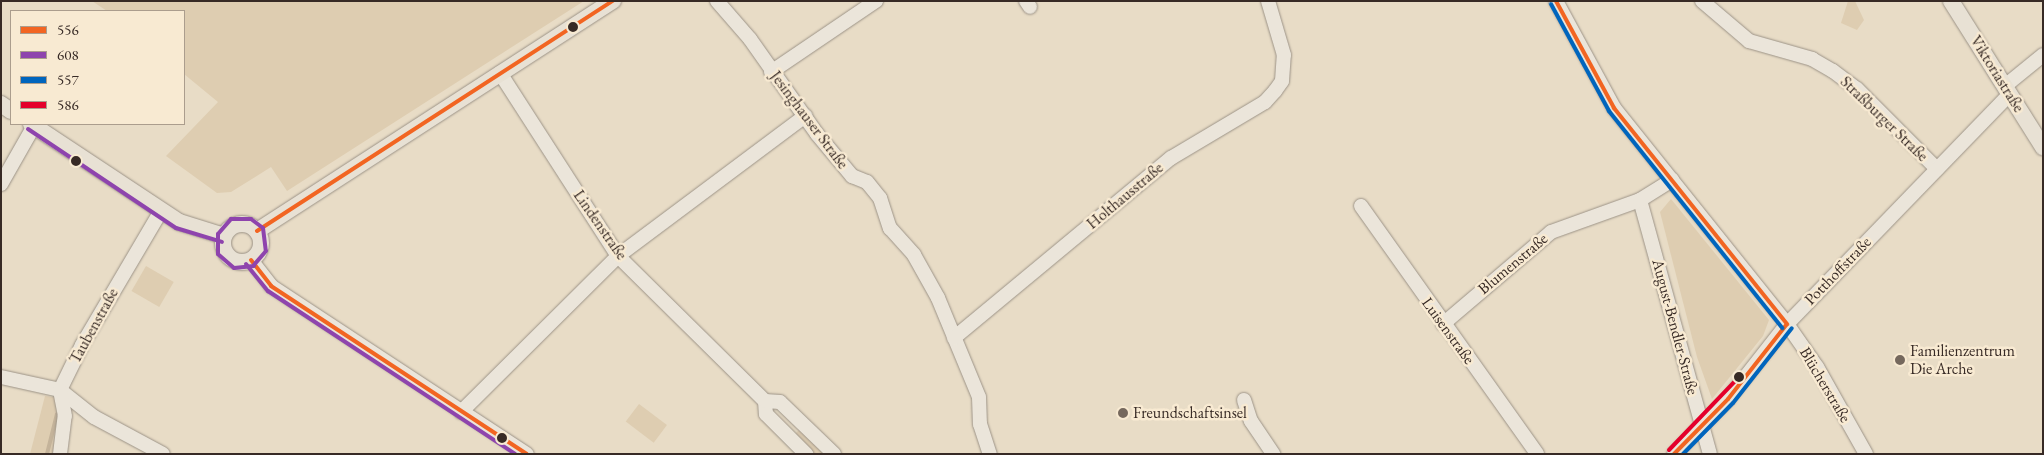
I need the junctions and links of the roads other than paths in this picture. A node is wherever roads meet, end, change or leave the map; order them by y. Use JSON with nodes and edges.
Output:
{"nodes":[{"id":1,"x":613,"y":1,"type":"edge"},
{"id":2,"x":717,"y":1,"type":"edge"},
{"id":3,"x":876,"y":1,"type":"edge"},
{"id":4,"x":1268,"y":1,"type":"edge"},
{"id":5,"x":1556,"y":1,"type":"edge"},
{"id":6,"x":1702,"y":1,"type":"edge"},
{"id":7,"x":1951,"y":1,"type":"edge"},
{"id":8,"x":2043,"y":55,"type":"edge"},
{"id":9,"x":771,"y":72,"type":"junction"},
{"id":10,"x":500,"y":73,"type":"junction"},
{"id":11,"x":2007,"y":90,"type":"junction"},
{"id":12,"x":805,"y":116,"type":"junction"},
{"id":13,"x":33,"y":125,"type":"edge"},
{"id":14,"x":2043,"y":147,"type":"edge"},
{"id":15,"x":1937,"y":169,"type":"junction"},
{"id":16,"x":1672,"y":180,"type":"junction"},
{"id":17,"x":1,"y":184,"type":"edge"},
{"id":18,"x":1640,"y":200,"type":"junction"},
{"id":19,"x":1361,"y":206,"type":"dead end"},
{"id":20,"x":161,"y":211,"type":"junction"},
{"id":21,"x":257,"y":231,"type":"junction"},
{"id":22,"x":224,"y":236,"type":"junction"},
{"id":23,"x":618,"y":256,"type":"junction"},
{"id":24,"x":252,"y":260,"type":"junction"},
{"id":25,"x":1443,"y":324,"type":"junction"},
{"id":26,"x":1787,"y":324,"type":"junction"},
{"id":27,"x":954,"y":338,"type":"junction"},
{"id":28,"x":1,"y":377,"type":"edge"},
{"id":29,"x":60,"y":390,"type":"junction"},
{"id":30,"x":1244,"y":400,"type":"dead end"},
{"id":31,"x":765,"y":401,"type":"junction"},
{"id":32,"x":461,"y":412,"type":"junction"},
{"id":33,"x":1702,"y":428,"type":"junction"},
{"id":34,"x":60,"y":454,"type":"edge"},
{"id":35,"x":163,"y":454,"type":"edge"},
{"id":36,"x":527,"y":454,"type":"edge"},
{"id":37,"x":806,"y":454,"type":"edge"},
{"id":38,"x":834,"y":454,"type":"edge"},
{"id":39,"x":990,"y":454,"type":"edge"},
{"id":40,"x":1273,"y":454,"type":"edge"},
{"id":41,"x":1537,"y":454,"type":"edge"},
{"id":42,"x":1674,"y":454,"type":"edge"},
{"id":43,"x":1710,"y":454,"type":"edge"},
{"id":44,"x":1866,"y":454,"type":"edge"}],
"edges":[{"from":1,"to":10,"type":"main road"},
{"from":2,"to":9,"type":"street","name":"Jesinghauser Straße"},
{"from":3,"to":9,"type":"street"},
{"from":4,"to":27,"type":"street","name":"Holthausstraße"},
{"from":5,"to":16,"type":"street","name":"Blücherstraße"},
{"from":6,"to":15,"type":"street","name":"Straßburger Straße"},
{"from":7,"to":11,"type":"main road","name":"Viktoriastraße"},
{"from":8,"to":11,"type":"street","name":"Potthoffstraße"},
{"from":9,"to":12,"type":"street","name":"Jesinghauser Straße"},
{"from":10,"to":21,"type":"main road"},
{"from":10,"to":23,"type":"street","name":"Lindenstraße"},
{"from":11,"to":14,"type":"main road","name":"Viktoriastraße"},
{"from":11,"to":15,"type":"street","name":"Potthoffstraße"},
{"from":12,"to":23,"type":"street"},
{"from":12,"to":27,"type":"street","name":"Jesinghauser Straße"},
{"from":13,"to":17,"type":"street"},
{"from":13,"to":20,"type":"main road"},
{"from":15,"to":26,"type":"street","name":"Potthoffstraße"},
{"from":16,"to":18,"type":"street","name":"Blumenstraße"},
{"from":16,"to":26,"type":"street","name":"Blücherstraße"},
{"from":18,"to":25,"type":"street","name":"Blumenstraße"},
{"from":18,"to":33,"type":"street","name":"August-Bendler-Straße"},
{"from":19,"to":25,"type":"street","name":"Luisenstraße"},
{"from":20,"to":22,"type":"main road"},
{"from":20,"to":29,"type":"street","name":"Taubenstraße"},
{"from":21,"to":22,"type":"main road"},
{"from":21,"to":24,"type":"main road"},
{"from":22,"to":24,"type":"main road"},
{"from":23,"to":31,"type":"street","name":"Lindenstraße"},
{"from":23,"to":32,"type":"street"},
{"from":24,"to":32,"type":"street"},
{"from":25,"to":41,"type":"street","name":"Luisenstraße"},
{"from":26,"to":33,"type":"street","name":"Potthoffstraße"},
{"from":26,"to":44,"type":"street","name":"Blücherstraße"},
{"from":27,"to":39,"type":"street","name":"Jesinghauser Straße"},
{"from":28,"to":29,"type":"street"},
{"from":29,"to":34,"type":"street"},
{"from":29,"to":35,"type":"street"},
{"from":30,"to":40,"type":"street"},
{"from":31,"to":37,"type":"street","name":"Lindenstraße"},
{"from":31,"to":38,"type":"street","name":"Lindenstraße"},
{"from":32,"to":36,"type":"street"},
{"from":33,"to":42,"type":"street","name":"Potthoffstraße"},
{"from":33,"to":43,"type":"street","name":"August-Bendler-Straße"}]}
